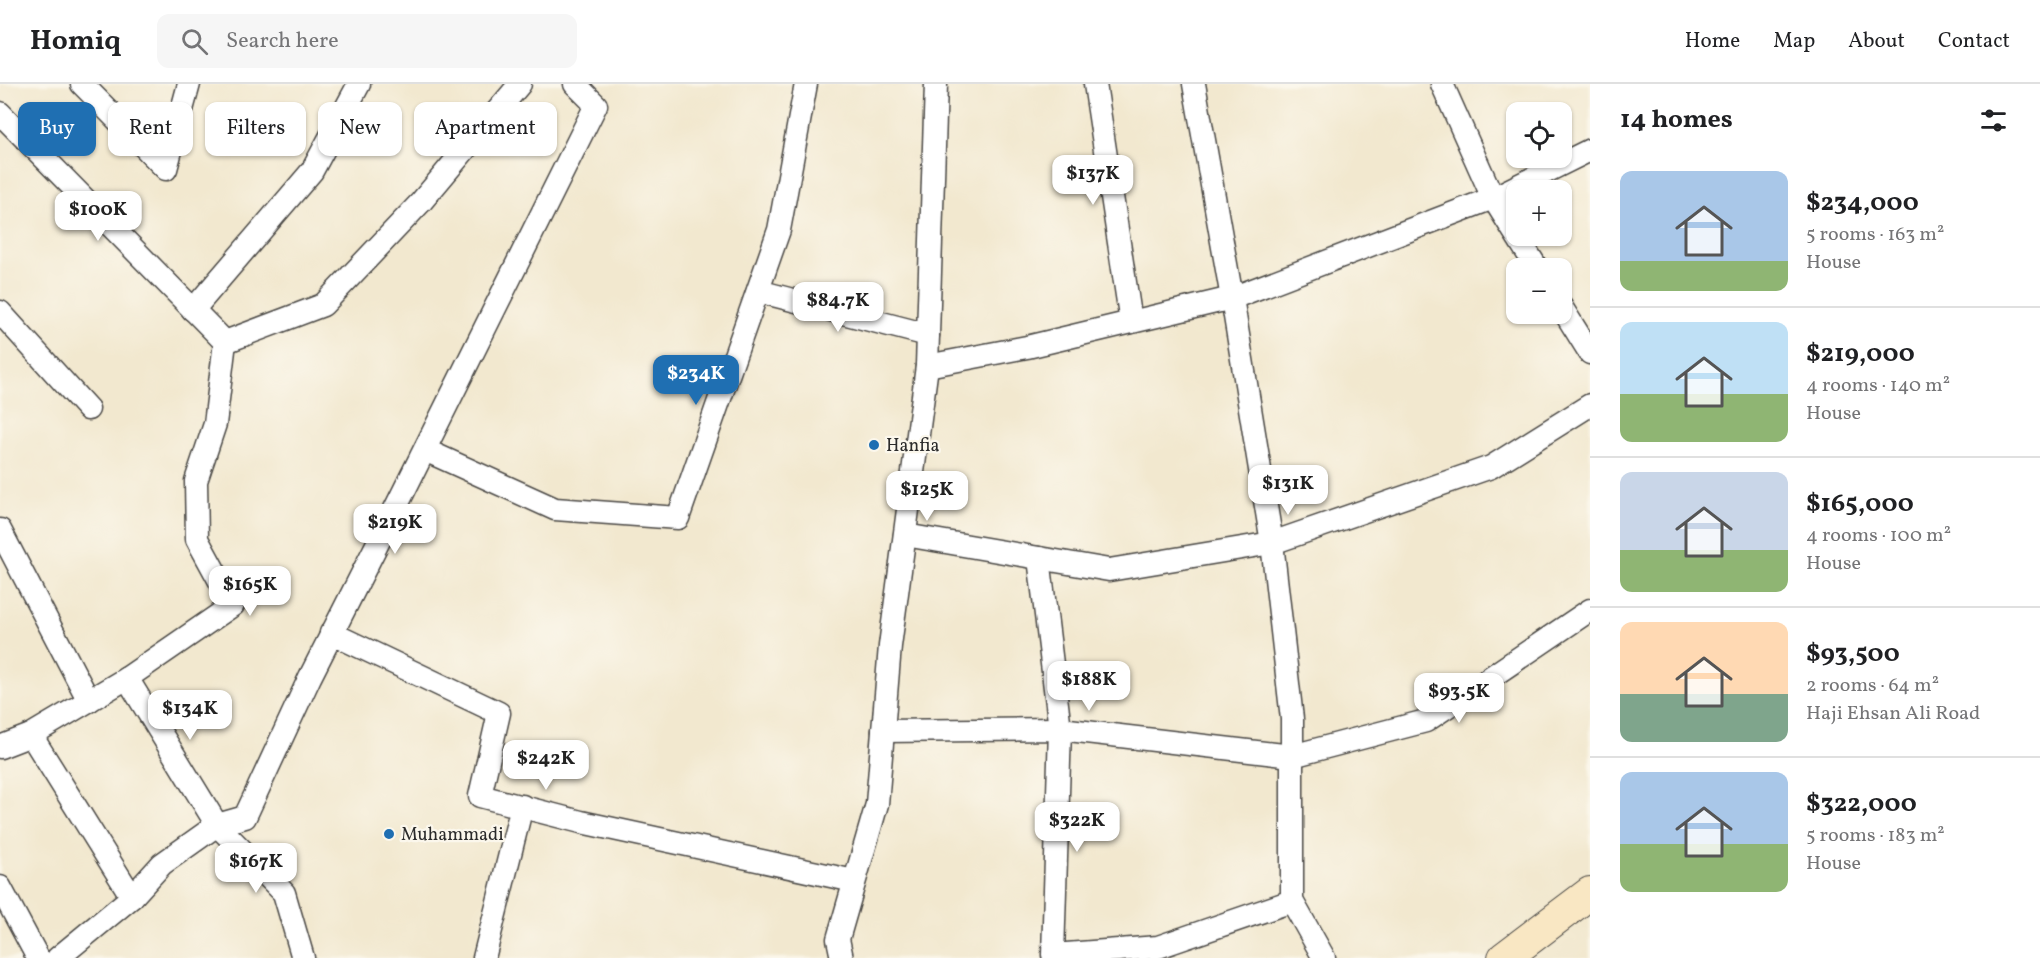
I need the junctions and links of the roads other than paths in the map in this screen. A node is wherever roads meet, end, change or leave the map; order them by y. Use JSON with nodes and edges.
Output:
{"nodes":[{"id":1,"x":82,"y":84,"type":"edge"},
{"id":2,"x":189,"y":84,"type":"edge"},
{"id":3,"x":359,"y":84,"type":"edge"},
{"id":4,"x":520,"y":84,"type":"edge"},
{"id":5,"x":575,"y":84,"type":"edge"},
{"id":6,"x":806,"y":84,"type":"edge"},
{"id":7,"x":936,"y":84,"type":"edge"},
{"id":8,"x":1095,"y":84,"type":"edge"},
{"id":9,"x":1194,"y":84,"type":"edge"},
{"id":10,"x":1442,"y":84,"type":"edge"},
{"id":11,"x":0,"y":113,"type":"edge"},
{"id":12,"x":1590,"y":150,"type":"edge"},
{"id":13,"x":1493,"y":198,"type":"junction"},
{"id":14,"x":1531,"y":258,"type":"edge"},
{"id":15,"x":758,"y":291,"type":"junction"},
{"id":16,"x":1232,"y":298,"type":"junction"},
{"id":17,"x":193,"y":310,"type":"junction"},
{"id":18,"x":0,"y":312,"type":"edge"},
{"id":19,"x":1131,"y":322,"type":"junction"},
{"id":20,"x":1572,"y":324,"type":"edge"},
{"id":21,"x":928,"y":335,"type":"junction"},
{"id":22,"x":225,"y":342,"type":"junction"},
{"id":23,"x":1590,"y":353,"type":"edge"},
{"id":24,"x":927,"y":366,"type":"junction"},
{"id":25,"x":1590,"y":405,"type":"edge"},
{"id":26,"x":88,"y":409,"type":"dead end"},
{"id":27,"x":425,"y":450,"type":"junction"},
{"id":28,"x":0,"y":530,"type":"edge"},
{"id":29,"x":905,"y":535,"type":"junction"},
{"id":30,"x":1272,"y":543,"type":"junction"},
{"id":31,"x":1039,"y":558,"type":"junction"},
{"id":32,"x":1590,"y":610,"type":"edge"},
{"id":33,"x":331,"y":633,"type":"junction"},
{"id":34,"x":127,"y":678,"type":"junction"},
{"id":35,"x":89,"y":700,"type":"junction"},
{"id":36,"x":1060,"y":729,"type":"junction"},
{"id":37,"x":883,"y":731,"type":"junction"},
{"id":38,"x":31,"y":735,"type":"junction"},
{"id":39,"x":0,"y":747,"type":"edge"},
{"id":40,"x":1292,"y":756,"type":"junction"},
{"id":41,"x":522,"y":806,"type":"junction"},
{"id":42,"x":218,"y":825,"type":"junction"},
{"id":43,"x":854,"y":881,"type":"junction"},
{"id":44,"x":0,"y":887,"type":"edge"},
{"id":45,"x":1590,"y":893,"type":"edge"},
{"id":46,"x":132,"y":897,"type":"junction"},
{"id":47,"x":1292,"y":901,"type":"junction"},
{"id":48,"x":38,"y":958,"type":"edge"},
{"id":49,"x":58,"y":958,"type":"edge"},
{"id":50,"x":303,"y":958,"type":"edge"},
{"id":51,"x":484,"y":958,"type":"edge"},
{"id":52,"x":842,"y":958,"type":"edge"},
{"id":53,"x":1324,"y":958,"type":"edge"},
{"id":54,"x":1504,"y":958,"type":"edge"}],
"edges":[{"from":1,"to":2,"type":"street"},
{"from":3,"to":17,"type":"street"},
{"from":4,"to":22,"type":"street"},
{"from":5,"to":27,"type":"street"},
{"from":6,"to":15,"type":"street"},
{"from":7,"to":21,"type":"street"},
{"from":8,"to":19,"type":"street"},
{"from":9,"to":16,"type":"street"},
{"from":10,"to":13,"type":"street"},
{"from":11,"to":17,"type":"street"},
{"from":12,"to":13,"type":"street"},
{"from":13,"to":14,"type":"street"},
{"from":13,"to":16,"type":"street"},
{"from":15,"to":21,"type":"street"},
{"from":15,"to":27,"type":"street"},
{"from":16,"to":19,"type":"street"},
{"from":16,"to":30,"type":"street"},
{"from":17,"to":22,"type":"street"},
{"from":18,"to":26,"type":"street"},
{"from":19,"to":24,"type":"street"},
{"from":20,"to":23,"type":"street"},
{"from":21,"to":24,"type":"street"},
{"from":22,"to":34,"type":"street"},
{"from":24,"to":29,"type":"street"},
{"from":25,"to":30,"type":"street"},
{"from":27,"to":33,"type":"street"},
{"from":28,"to":35,"type":"street"},
{"from":29,"to":31,"type":"street"},
{"from":29,"to":37,"type":"street"},
{"from":30,"to":31,"type":"street"},
{"from":30,"to":40,"type":"street"},
{"from":31,"to":36,"type":"street"},
{"from":32,"to":40,"type":"street"},
{"from":33,"to":41,"type":"street"},
{"from":33,"to":42,"type":"street"},
{"from":34,"to":35,"type":"street"},
{"from":34,"to":42,"type":"street"},
{"from":35,"to":38,"type":"street"},
{"from":36,"to":37,"type":"street"},
{"from":36,"to":40,"type":"street"},
{"from":36,"to":47,"type":"street"},
{"from":37,"to":43,"type":"street"},
{"from":38,"to":39,"type":"street"},
{"from":38,"to":46,"type":"street"},
{"from":40,"to":47,"type":"street"},
{"from":41,"to":43,"type":"street"},
{"from":41,"to":51,"type":"street"},
{"from":42,"to":46,"type":"street"},
{"from":42,"to":50,"type":"street"},
{"from":43,"to":52,"type":"street"},
{"from":44,"to":48,"type":"street"},
{"from":45,"to":54,"type":"street"},
{"from":46,"to":49,"type":"street"},
{"from":47,"to":53,"type":"street"}]}
